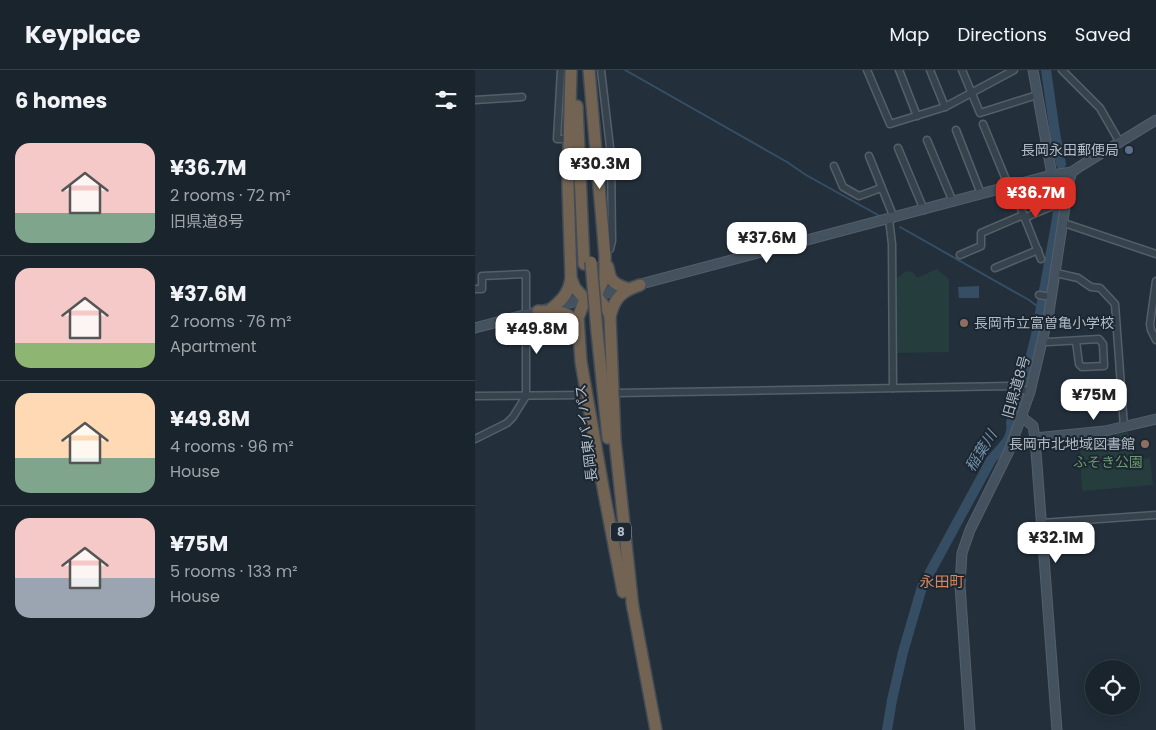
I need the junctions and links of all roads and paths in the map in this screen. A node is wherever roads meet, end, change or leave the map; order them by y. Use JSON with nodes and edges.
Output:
{"nodes":[{"id":1,"x":561,"y":70,"type":"edge"},
{"id":2,"x":571,"y":70,"type":"edge"},
{"id":3,"x":577,"y":70,"type":"edge"},
{"id":4,"x":584,"y":70,"type":"edge"},
{"id":5,"x":589,"y":70,"type":"edge"},
{"id":6,"x":601,"y":70,"type":"edge"},
{"id":7,"x":867,"y":70,"type":"edge"},
{"id":8,"x":899,"y":70,"type":"edge"},
{"id":9,"x":930,"y":70,"type":"edge"},
{"id":10,"x":962,"y":70,"type":"edge"},
{"id":11,"x":1014,"y":70,"type":"edge"},
{"id":12,"x":1033,"y":70,"type":"edge"},
{"id":13,"x":1062,"y":70,"type":"edge"},
{"id":14,"x":971,"y":92,"type":"junction"},
{"id":15,"x":1037,"y":95,"type":"junction"},
{"id":16,"x":522,"y":97,"type":"dead end"},
{"id":17,"x":475,"y":100,"type":"edge"},
{"id":18,"x":945,"y":107,"type":"junction"},
{"id":19,"x":917,"y":116,"type":"junction"},
{"id":20,"x":1156,"y":120,"type":"edge"},
{"id":21,"x":983,"y":124,"type":"dead end"},
{"id":22,"x":956,"y":130,"type":"dead end"},
{"id":23,"x":599,"y":138,"type":"dead end"},
{"id":24,"x":609,"y":138,"type":"junction"},
{"id":25,"x":567,"y":139,"type":"dead end"},
{"id":26,"x":927,"y":140,"type":"dead end"},
{"id":27,"x":1119,"y":141,"type":"junction"},
{"id":28,"x":898,"y":148,"type":"dead end"},
{"id":29,"x":869,"y":156,"type":"dead end"},
{"id":30,"x":834,"y":166,"type":"dead end"},
{"id":31,"x":1073,"y":172,"type":"junction"},
{"id":32,"x":1052,"y":176,"type":"junction"},
{"id":33,"x":1010,"y":187,"type":"junction"},
{"id":34,"x":881,"y":188,"type":"junction"},
{"id":35,"x":981,"y":194,"type":"junction"},
{"id":36,"x":953,"y":202,"type":"junction"},
{"id":37,"x":1050,"y":207,"type":"dead end"},
{"id":38,"x":924,"y":210,"type":"junction"},
{"id":39,"x":1023,"y":217,"type":"junction"},
{"id":40,"x":891,"y":219,"type":"junction"},
{"id":41,"x":1064,"y":224,"type":"junction"},
{"id":42,"x":1038,"y":250,"type":"junction"},
{"id":43,"x":605,"y":253,"type":"junction"},
{"id":44,"x":1156,"y":254,"type":"edge"},
{"id":45,"x":960,"y":255,"type":"dead end"},
{"id":46,"x":1041,"y":259,"type":"dead end"},
{"id":47,"x":588,"y":263,"type":"junction"},
{"id":48,"x":995,"y":268,"type":"dead end"},
{"id":49,"x":1055,"y":273,"type":"junction"},
{"id":50,"x":571,"y":278,"type":"junction"},
{"id":51,"x":1156,"y":281,"type":"edge"},
{"id":52,"x":639,"y":285,"type":"junction"},
{"id":53,"x":626,"y":288,"type":"junction"},
{"id":54,"x":475,"y":289,"type":"edge"},
{"id":55,"x":1039,"y":295,"type":"dead end"},
{"id":56,"x":591,"y":297,"type":"junction"},
{"id":57,"x":1050,"y":297,"type":"junction"},
{"id":58,"x":1154,"y":307,"type":"edge"},
{"id":59,"x":551,"y":309,"type":"junction"},
{"id":60,"x":538,"y":311,"type":"junction"},
{"id":61,"x":526,"y":315,"type":"junction"},
{"id":62,"x":611,"y":317,"type":"junction"},
{"id":63,"x":475,"y":328,"type":"edge"},
{"id":64,"x":578,"y":328,"type":"junction"},
{"id":65,"x":594,"y":333,"type":"junction"},
{"id":66,"x":1043,"y":340,"type":"junction"},
{"id":67,"x":1156,"y":340,"type":"edge"},
{"id":68,"x":1076,"y":341,"type":"junction"},
{"id":69,"x":893,"y":388,"type":"junction"},
{"id":70,"x":1030,"y":392,"type":"junction"},
{"id":71,"x":616,"y":393,"type":"dead end"},
{"id":72,"x":584,"y":395,"type":"dead end"},
{"id":73,"x":475,"y":396,"type":"edge"},
{"id":74,"x":526,"y":396,"type":"junction"},
{"id":75,"x":1022,"y":417,"type":"junction"},
{"id":76,"x":1156,"y":419,"type":"edge"},
{"id":77,"x":1124,"y":427,"type":"junction"},
{"id":78,"x":1035,"y":438,"type":"junction"},
{"id":79,"x":475,"y":439,"type":"edge"},
{"id":80,"x":1156,"y":515,"type":"edge"},
{"id":81,"x":1041,"y":524,"type":"junction"},
{"id":82,"x":623,"y":592,"type":"junction"},
{"id":83,"x":633,"y":609,"type":"junction"},
{"id":84,"x":649,"y":730,"type":"edge"},
{"id":85,"x":656,"y":730,"type":"edge"},
{"id":86,"x":969,"y":730,"type":"edge"},
{"id":87,"x":1057,"y":730,"type":"edge"}],
"edges":[{"from":1,"to":25,"type":"street"},
{"from":2,"to":50,"type":"highway"},
{"from":3,"to":47,"type":"highway","name":"長岡東バイパス","number":"8"},
{"from":4,"to":47,"type":"highway","name":"長岡東バイパス","number":"8"},
{"from":5,"to":43,"type":"highway","number":"8"},
{"from":6,"to":24,"type":"street"},
{"from":7,"to":19,"type":"street"},
{"from":8,"to":19,"type":"street"},
{"from":9,"to":18,"type":"street"},
{"from":10,"to":14,"type":"street"},
{"from":11,"to":14,"type":"street"},
{"from":12,"to":15,"type":"street"},
{"from":13,"to":27,"type":"street"},
{"from":14,"to":15,"type":"street"},
{"from":14,"to":18,"type":"street"},
{"from":15,"to":32,"type":"street"},
{"from":16,"to":17,"type":"street"},
{"from":18,"to":19,"type":"street"},
{"from":20,"to":27,"type":"street"},
{"from":21,"to":33,"type":"street"},
{"from":22,"to":35,"type":"street"},
{"from":23,"to":24,"type":"street"},
{"from":24,"to":43,"type":"street"},
{"from":26,"to":36,"type":"street"},
{"from":27,"to":31,"type":"street"},
{"from":28,"to":38,"type":"street"},
{"from":29,"to":34,"type":"street"},
{"from":30,"to":34,"type":"street"},
{"from":31,"to":32,"type":"street"},
{"from":31,"to":41,"type":"street","name":"旧県道8号"},
{"from":32,"to":33,"type":"street"},
{"from":33,"to":35,"type":"street"},
{"from":33,"to":39,"type":"street"},
{"from":34,"to":40,"type":"street"},
{"from":35,"to":36,"type":"street"},
{"from":36,"to":38,"type":"street"},
{"from":37,"to":39,"type":"street"},
{"from":38,"to":40,"type":"street"},
{"from":39,"to":42,"type":"street"},
{"from":39,"to":45,"type":"street"},
{"from":40,"to":52,"type":"street"},
{"from":40,"to":69,"type":"street"},
{"from":41,"to":44,"type":"street"},
{"from":41,"to":49,"type":"street","name":"旧県道8号"},
{"from":42,"to":46,"type":"street"},
{"from":42,"to":48,"type":"street"},
{"from":43,"to":53,"type":"highway"},
{"from":43,"to":56,"type":"highway","number":"8"},
{"from":47,"to":65,"type":"highway","name":"長岡東バイパス","number":"8"},
{"from":49,"to":57,"type":"street","name":"旧県道8号"},
{"from":49,"to":77,"type":"street"},
{"from":50,"to":56,"type":"highway"},
{"from":50,"to":59,"type":"highway"},
{"from":51,"to":58,"type":"street"},
{"from":52,"to":53,"type":"street"},
{"from":52,"to":62,"type":"highway"},
{"from":53,"to":56,"type":"street"},
{"from":54,"to":61,"type":"street"},
{"from":55,"to":57,"type":"street"},
{"from":56,"to":59,"type":"street"},
{"from":56,"to":62,"type":"highway"},
{"from":56,"to":64,"type":"highway","number":"8"},
{"from":57,"to":66,"type":"street","name":"旧県道8号"},
{"from":58,"to":67,"type":"street"},
{"from":59,"to":60,"type":"street"},
{"from":60,"to":61,"type":"street"},
{"from":60,"to":64,"type":"highway"},
{"from":61,"to":63,"type":"street"},
{"from":61,"to":74,"type":"street"},
{"from":62,"to":83,"type":"highway","number":"8"},
{"from":64,"to":82,"type":"highway","number":"8"},
{"from":65,"to":82,"type":"highway","name":"長岡東バイパス","number":"8"},
{"from":65,"to":83,"type":"highway","name":"長岡東バイパス","number":"8"},
{"from":66,"to":68,"type":"street"},
{"from":66,"to":70,"type":"street","name":"旧県道8号"},
{"from":68,"to":68,"type":"street"},
{"from":69,"to":70,"type":"street"},
{"from":69,"to":71,"type":"street"},
{"from":70,"to":75,"type":"street","name":"旧県道8号"},
{"from":72,"to":74,"type":"street"},
{"from":73,"to":74,"type":"street"},
{"from":74,"to":79,"type":"street"},
{"from":75,"to":78,"type":"street"},
{"from":75,"to":86,"type":"street","name":"旧県道8号"},
{"from":76,"to":77,"type":"street"},
{"from":77,"to":78,"type":"street"},
{"from":78,"to":81,"type":"street"},
{"from":80,"to":81,"type":"street"},
{"from":81,"to":87,"type":"street"},
{"from":82,"to":84,"type":"highway","name":"長岡東バイパス","number":"8"},
{"from":83,"to":85,"type":"highway","name":"長岡東バイパス","number":"8"}]}
